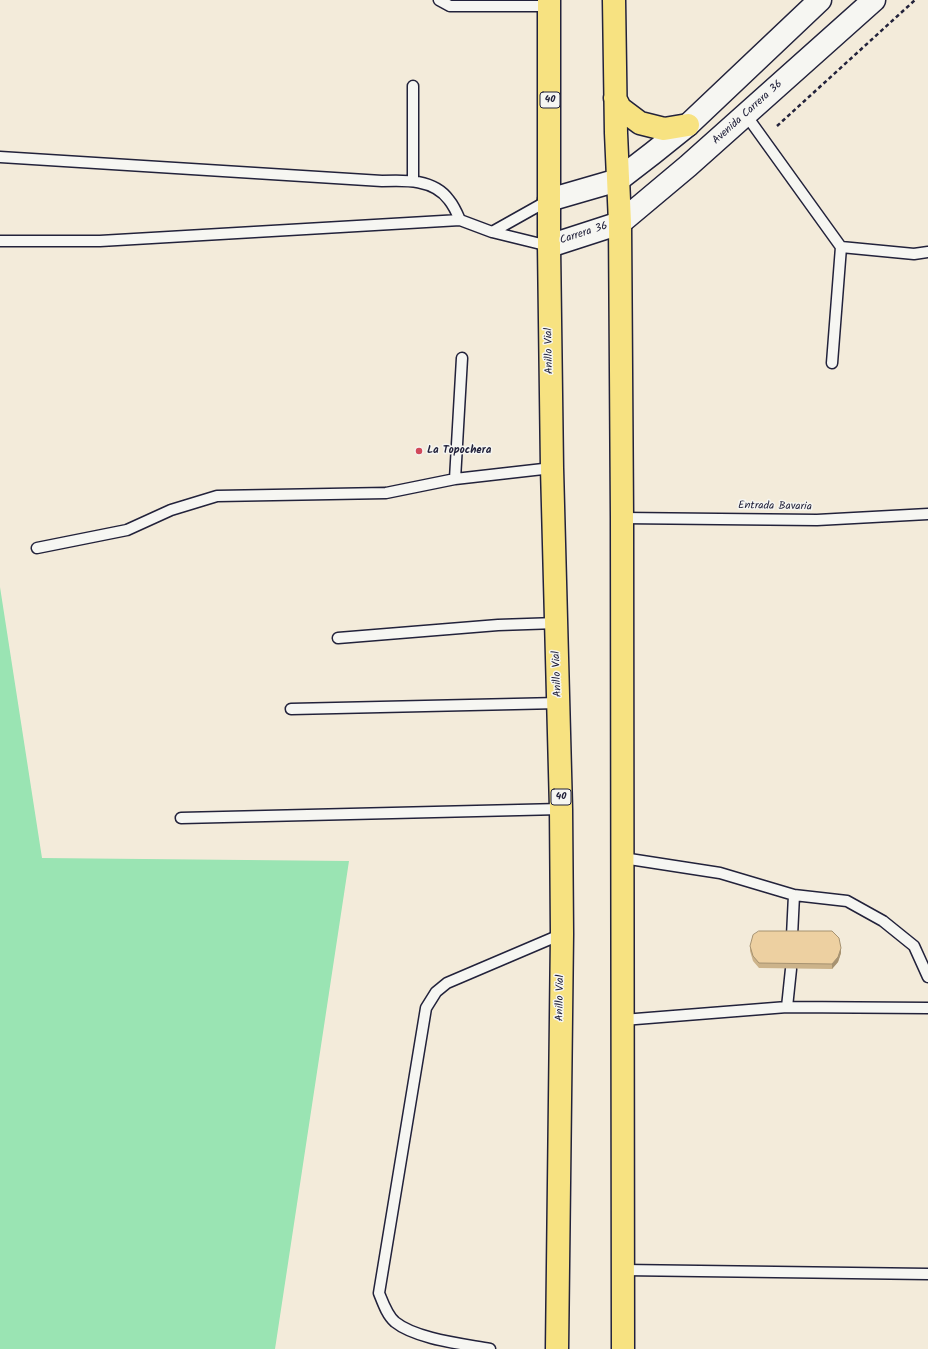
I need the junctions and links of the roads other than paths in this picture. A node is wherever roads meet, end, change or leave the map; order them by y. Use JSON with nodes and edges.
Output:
{"nodes":[{"id":1,"x":439,"y":0,"type":"edge"},
{"id":2,"x":614,"y":0,"type":"edge"},
{"id":3,"x":820,"y":0,"type":"edge"},
{"id":4,"x":874,"y":0,"type":"edge"},
{"id":5,"x":549,"y":3,"type":"edge"},
{"id":6,"x":413,"y":86,"type":"dead end"},
{"id":7,"x":615,"y":98,"type":"junction"},
{"id":8,"x":746,"y":115,"type":"junction"},
{"id":9,"x":688,"y":126,"type":"junction"},
{"id":10,"x":0,"y":158,"type":"edge"},
{"id":11,"x":618,"y":180,"type":"junction"},
{"id":12,"x":413,"y":181,"type":"junction"},
{"id":13,"x":549,"y":200,"type":"junction"},
{"id":14,"x":460,"y":220,"type":"junction"},
{"id":15,"x":620,"y":223,"type":"junction"},
{"id":16,"x":492,"y":232,"type":"junction"},
{"id":17,"x":0,"y":241,"type":"edge"},
{"id":18,"x":549,"y":246,"type":"junction"},
{"id":19,"x":841,"y":247,"type":"junction"},
{"id":20,"x":928,"y":252,"type":"edge"},
{"id":21,"x":462,"y":358,"type":"dead end"},
{"id":22,"x":832,"y":363,"type":"dead end"},
{"id":23,"x":552,"y":468,"type":"junction"},
{"id":24,"x":454,"y":479,"type":"junction"},
{"id":25,"x":928,"y":514,"type":"edge"},
{"id":26,"x":622,"y":518,"type":"junction"},
{"id":27,"x":37,"y":548,"type":"dead end"},
{"id":28,"x":557,"y":623,"type":"junction"},
{"id":29,"x":338,"y":638,"type":"dead end"},
{"id":30,"x":559,"y":703,"type":"junction"},
{"id":31,"x":291,"y":709,"type":"dead end"},
{"id":32,"x":561,"y":809,"type":"junction"},
{"id":33,"x":181,"y":818,"type":"dead end"},
{"id":34,"x":623,"y":858,"type":"junction"},
{"id":35,"x":794,"y":895,"type":"junction"},
{"id":36,"x":562,"y":934,"type":"junction"},
{"id":37,"x":792,"y":936,"type":"edge"},
{"id":38,"x":791,"y":969,"type":"edge"},
{"id":39,"x":928,"y":977,"type":"edge"},
{"id":40,"x":787,"y":1007,"type":"junction"},
{"id":41,"x":928,"y":1008,"type":"edge"},
{"id":42,"x":623,"y":1020,"type":"junction"},
{"id":43,"x":623,"y":1270,"type":"junction"},
{"id":44,"x":928,"y":1274,"type":"edge"},
{"id":45,"x":490,"y":1349,"type":"edge"},
{"id":46,"x":558,"y":1349,"type":"edge"},
{"id":47,"x":623,"y":1349,"type":"edge"}],
"edges":[{"from":1,"to":5,"type":"lane"},
{"from":2,"to":7,"type":"highway"},
{"from":3,"to":9,"type":"main road"},
{"from":4,"to":8,"type":"main road","name":"Avenida Carrera 36"},
{"from":5,"to":13,"type":"highway","name":"Anillo Vial","number":"40"},
{"from":6,"to":12,"type":"lane"},
{"from":7,"to":9,"type":"highway"},
{"from":7,"to":11,"type":"highway"},
{"from":8,"to":15,"type":"main road","name":"Avenida Carrera 36"},
{"from":8,"to":19,"type":"lane"},
{"from":9,"to":11,"type":"main road"},
{"from":10,"to":12,"type":"lane"},
{"from":11,"to":13,"type":"main road"},
{"from":11,"to":15,"type":"highway"},
{"from":12,"to":14,"type":"lane"},
{"from":13,"to":16,"type":"lane"},
{"from":13,"to":18,"type":"highway","name":"Anillo Vial","number":"40"},
{"from":14,"to":16,"type":"lane"},
{"from":14,"to":17,"type":"lane"},
{"from":15,"to":18,"type":"main road","name":"Carrera 36"},
{"from":15,"to":26,"type":"highway"},
{"from":16,"to":18,"type":"lane"},
{"from":18,"to":23,"type":"highway","name":"Anillo Vial","number":"40"},
{"from":19,"to":20,"type":"lane"},
{"from":19,"to":22,"type":"lane"},
{"from":21,"to":24,"type":"lane"},
{"from":23,"to":24,"type":"lane"},
{"from":23,"to":28,"type":"highway","name":"Anillo Vial","number":"40"},
{"from":24,"to":27,"type":"lane"},
{"from":25,"to":26,"type":"lane","name":"Entrada Bavaria"},
{"from":26,"to":34,"type":"highway"},
{"from":28,"to":29,"type":"lane"},
{"from":28,"to":30,"type":"highway","name":"Anillo Vial","number":"40"},
{"from":30,"to":31,"type":"lane"},
{"from":30,"to":32,"type":"highway","name":"Anillo Vial","number":"40"},
{"from":32,"to":33,"type":"lane"},
{"from":32,"to":36,"type":"highway","name":"Anillo Vial","number":"40"},
{"from":34,"to":35,"type":"lane"},
{"from":34,"to":42,"type":"highway"},
{"from":35,"to":37,"type":"lane"},
{"from":35,"to":39,"type":"lane"},
{"from":36,"to":45,"type":"lane"},
{"from":36,"to":46,"type":"highway","name":"Anillo Vial","number":"40"},
{"from":38,"to":40,"type":"lane"},
{"from":40,"to":41,"type":"lane"},
{"from":40,"to":42,"type":"lane"},
{"from":42,"to":43,"type":"highway"},
{"from":43,"to":44,"type":"lane"},
{"from":43,"to":47,"type":"highway"}]}
